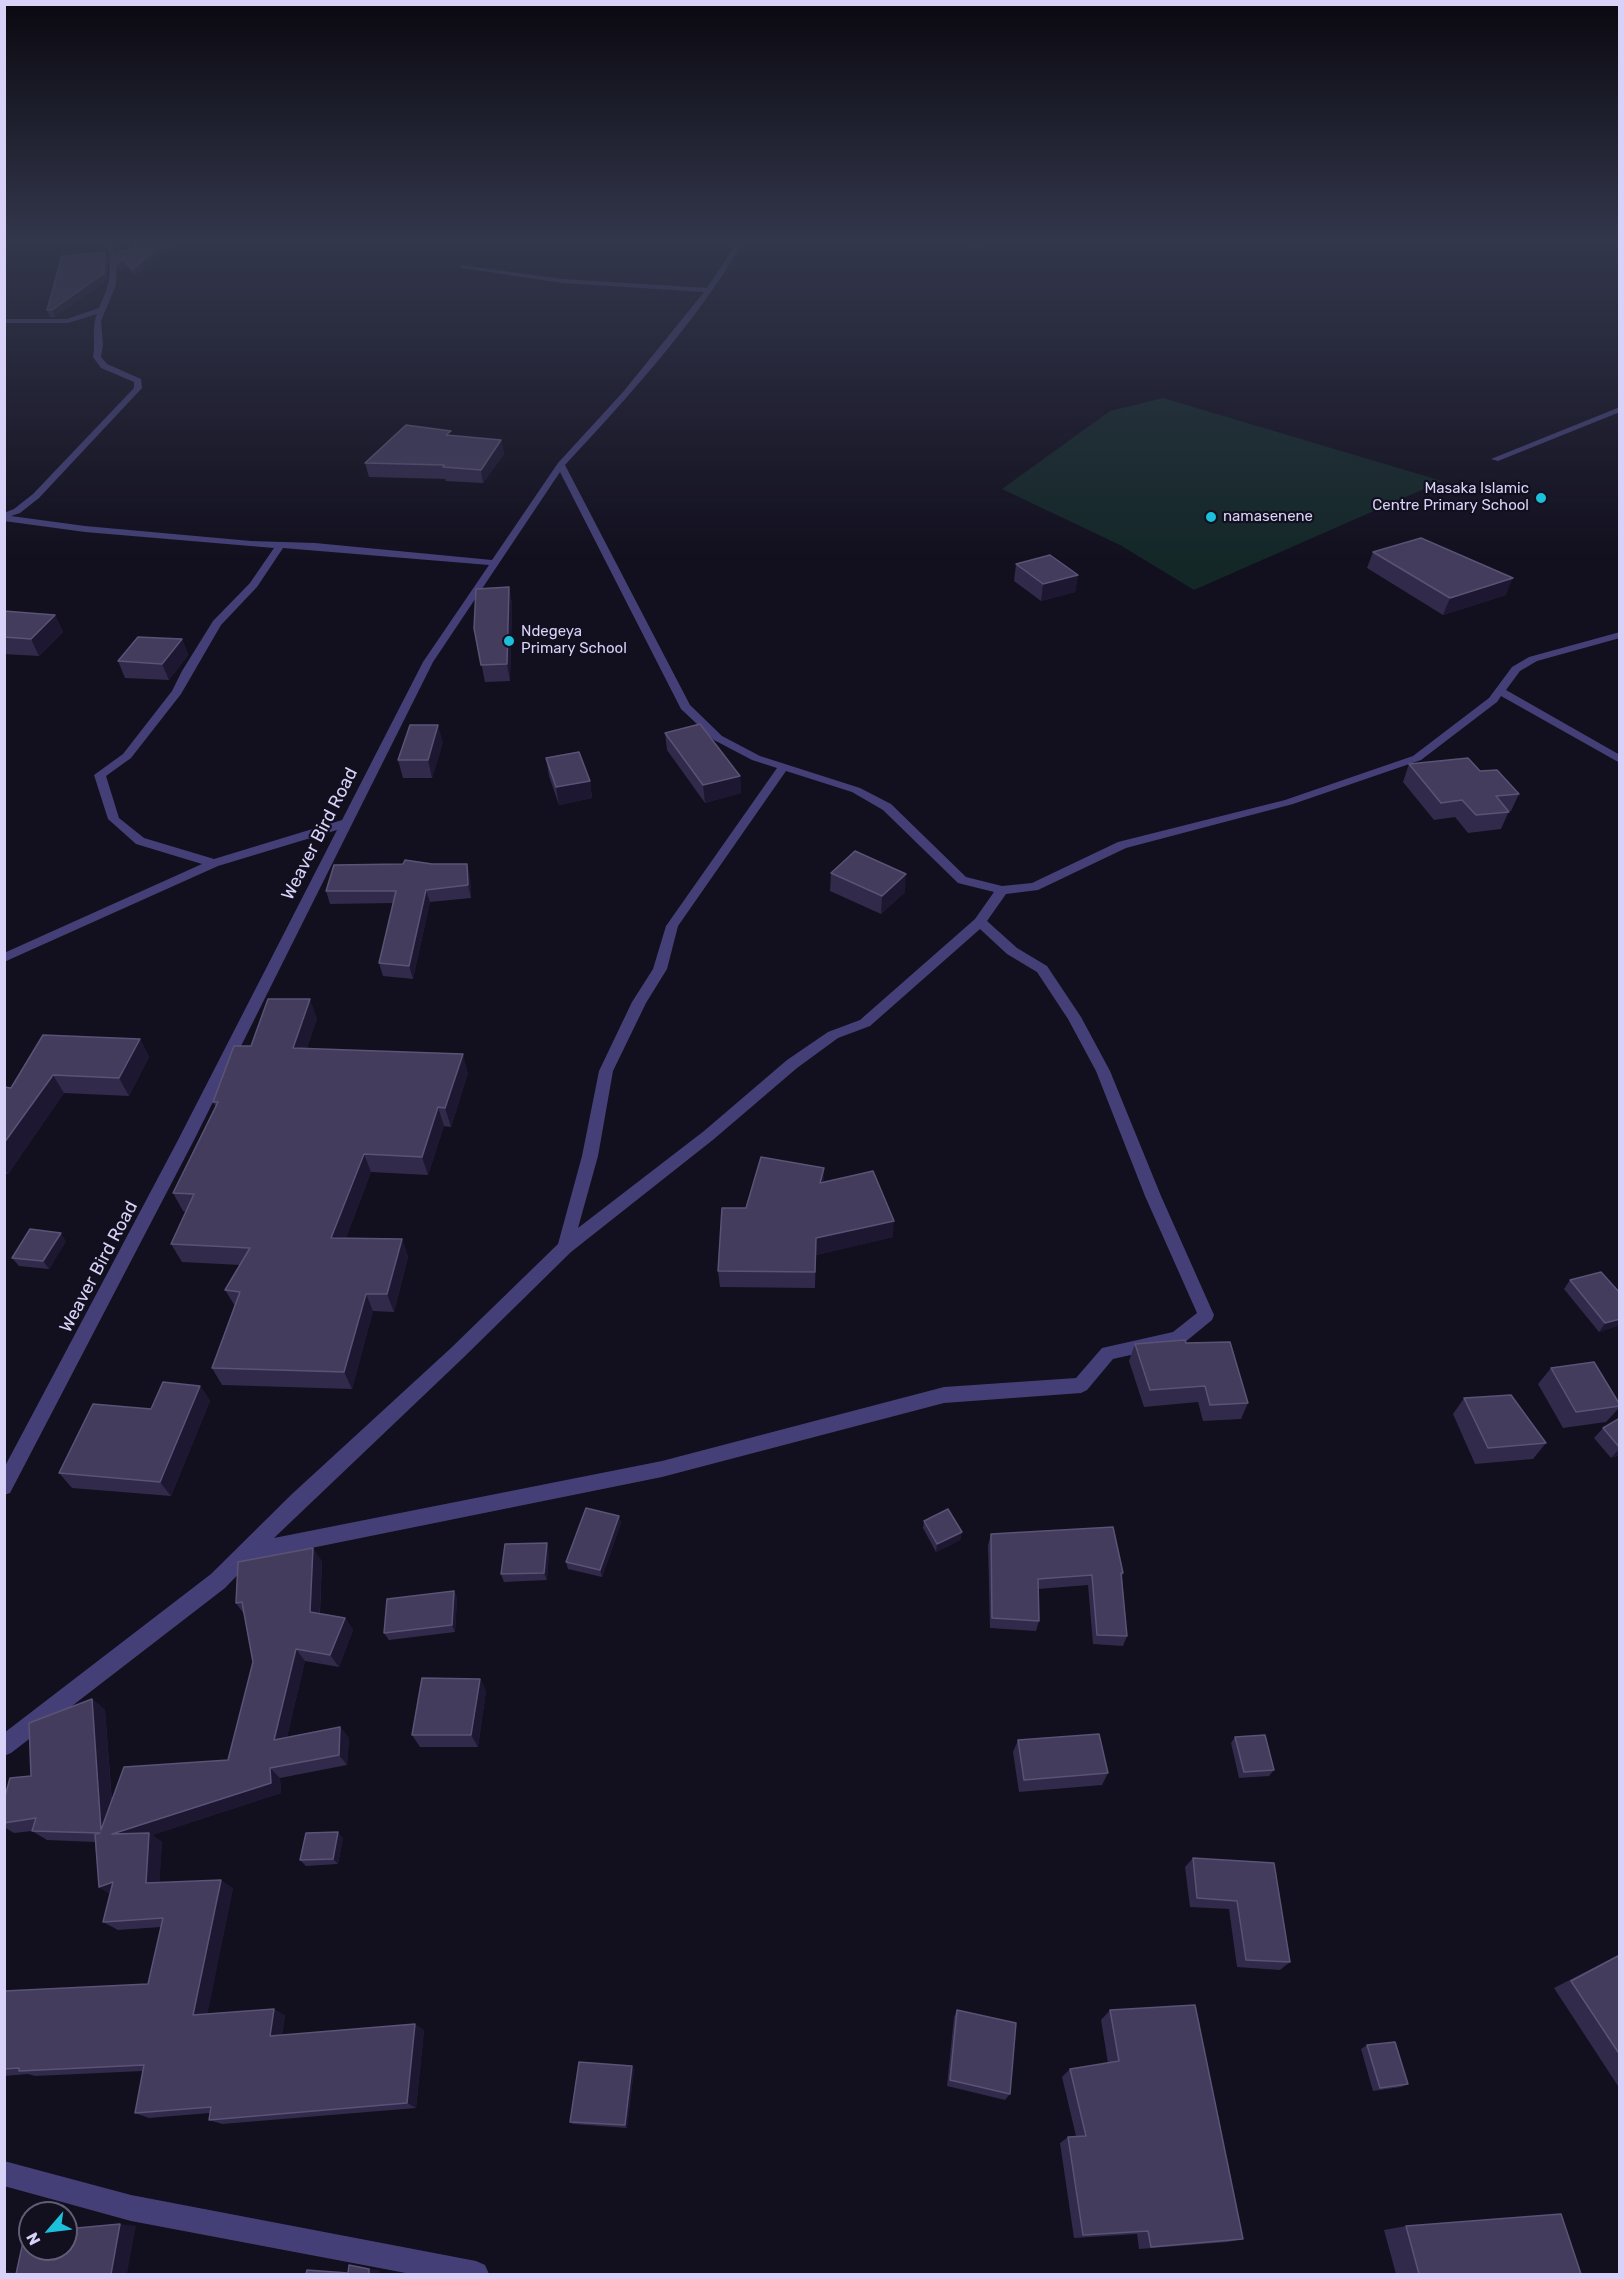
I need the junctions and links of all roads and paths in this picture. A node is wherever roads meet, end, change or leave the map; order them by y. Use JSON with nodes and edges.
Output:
{"nodes":[{"id":1,"x":98,"y":350,"type":"edge"},
{"id":2,"x":661,"y":350,"type":"edge"},
{"id":3,"x":1620,"y":409,"type":"edge"},
{"id":4,"x":1495,"y":459,"type":"dead end"},
{"id":5,"x":561,"y":465,"type":"junction"},
{"id":6,"x":4,"y":517,"type":"edge"},
{"id":7,"x":280,"y":545,"type":"junction"},
{"id":8,"x":495,"y":563,"type":"junction"},
{"id":9,"x":1620,"y":635,"type":"edge"},
{"id":10,"x":1500,"y":691,"type":"junction"},
{"id":11,"x":1620,"y":759,"type":"edge"},
{"id":12,"x":784,"y":766,"type":"junction"},
{"id":13,"x":346,"y":824,"type":"junction"},
{"id":14,"x":214,"y":863,"type":"junction"},
{"id":15,"x":1002,"y":890,"type":"junction"},
{"id":16,"x":980,"y":922,"type":"junction"},
{"id":17,"x":4,"y":958,"type":"edge"},
{"id":18,"x":565,"y":1246,"type":"junction"},
{"id":19,"x":4,"y":1487,"type":"edge"},
{"id":20,"x":247,"y":1552,"type":"junction"},
{"id":21,"x":4,"y":1746,"type":"edge"},
{"id":22,"x":4,"y":2173,"type":"edge"},
{"id":23,"x":476,"y":2274,"type":"edge"}],
"edges":[{"from":1,"to":6,"type":"street"},
{"from":2,"to":5,"type":"street","name":"Weaver Bird Road"},
{"from":3,"to":4,"type":"street"},
{"from":5,"to":8,"type":"street","name":"Weaver Bird Road"},
{"from":5,"to":12,"type":"street"},
{"from":6,"to":7,"type":"street"},
{"from":7,"to":8,"type":"street"},
{"from":7,"to":14,"type":"street"},
{"from":8,"to":13,"type":"street","name":"Weaver Bird Road"},
{"from":9,"to":10,"type":"street"},
{"from":10,"to":11,"type":"street"},
{"from":10,"to":15,"type":"street"},
{"from":12,"to":15,"type":"street"},
{"from":12,"to":18,"type":"street"},
{"from":13,"to":14,"type":"street"},
{"from":13,"to":19,"type":"street","name":"Weaver Bird Road"},
{"from":14,"to":17,"type":"street"},
{"from":15,"to":16,"type":"street"},
{"from":16,"to":18,"type":"street"},
{"from":16,"to":20,"type":"street"},
{"from":18,"to":20,"type":"street"},
{"from":20,"to":21,"type":"street"},
{"from":22,"to":23,"type":"street"}]}
